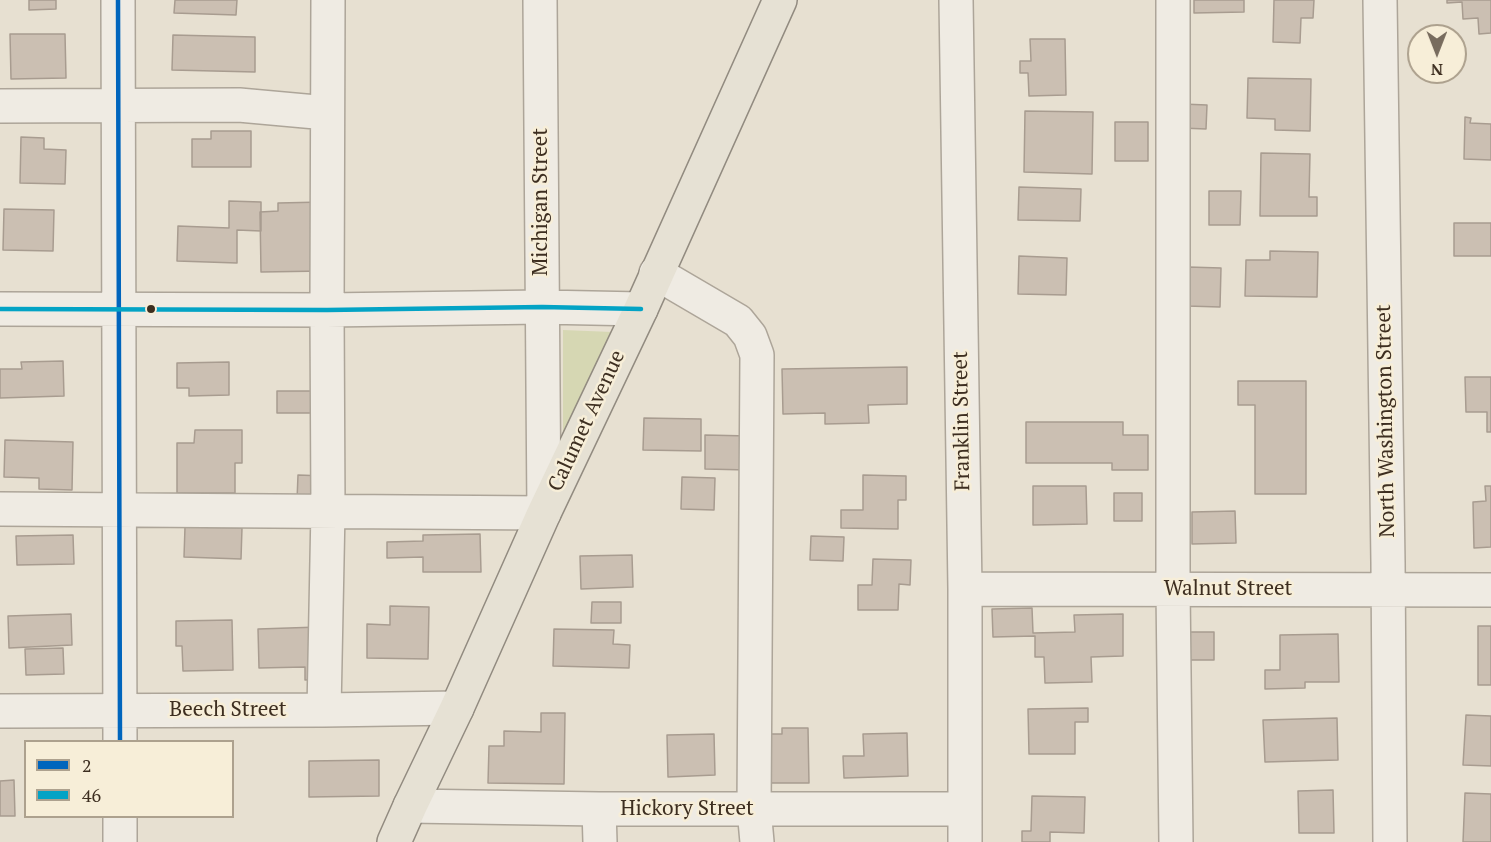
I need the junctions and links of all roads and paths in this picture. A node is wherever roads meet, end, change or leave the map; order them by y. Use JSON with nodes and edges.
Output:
{"nodes":[{"id":1,"x":118,"y":0,"type":"edge"},
{"id":2,"x":328,"y":0,"type":"edge"},
{"id":3,"x":540,"y":0,"type":"edge"},
{"id":4,"x":780,"y":0,"type":"edge"},
{"id":5,"x":956,"y":0,"type":"edge"},
{"id":6,"x":1173,"y":0,"type":"edge"},
{"id":7,"x":1380,"y":0,"type":"edge"},
{"id":8,"x":118,"y":105,"type":"junction"},
{"id":9,"x":0,"y":106,"type":"edge"},
{"id":10,"x":327,"y":113,"type":"junction"},
{"id":11,"x":656,"y":273,"type":"junction"},
{"id":12,"x":542,"y":307,"type":"junction"},
{"id":13,"x":0,"y":309,"type":"edge"},
{"id":14,"x":119,"y":309,"type":"junction"},
{"id":15,"x":640,"y":309,"type":"junction"},
{"id":16,"x":327,"y":310,"type":"junction"},
{"id":17,"x":0,"y":509,"type":"edge"},
{"id":18,"x":119,"y":510,"type":"junction"},
{"id":19,"x":328,"y":510,"type":"junction"},
{"id":20,"x":544,"y":513,"type":"junction"},
{"id":21,"x":965,"y":589,"type":"junction"},
{"id":22,"x":1173,"y":589,"type":"junction"},
{"id":23,"x":1388,"y":590,"type":"junction"},
{"id":24,"x":1491,"y":590,"type":"edge"},
{"id":25,"x":457,"y":708,"type":"junction"},
{"id":26,"x":324,"y":710,"type":"junction"},
{"id":27,"x":0,"y":711,"type":"edge"},
{"id":28,"x":120,"y":726,"type":"edge"},
{"id":29,"x":410,"y":806,"type":"junction"},
{"id":30,"x":599,"y":809,"type":"junction"},
{"id":31,"x":754,"y":809,"type":"junction"},
{"id":32,"x":965,"y":809,"type":"junction"},
{"id":33,"x":120,"y":818,"type":"edge"},
{"id":34,"x":120,"y":842,"type":"edge"},
{"id":35,"x":394,"y":842,"type":"edge"},
{"id":36,"x":600,"y":842,"type":"edge"},
{"id":37,"x":757,"y":842,"type":"edge"},
{"id":38,"x":965,"y":842,"type":"edge"},
{"id":39,"x":1176,"y":842,"type":"edge"},
{"id":40,"x":1390,"y":842,"type":"edge"}],
"edges":[{"from":1,"to":8,"type":"street"},
{"from":2,"to":10,"type":"street"},
{"from":3,"to":12,"type":"street","name":"Michigan Street"},
{"from":4,"to":11,"type":"main road","name":"Calumet Avenue"},
{"from":5,"to":21,"type":"street","name":"Franklin Street"},
{"from":6,"to":22,"type":"street"},
{"from":7,"to":23,"type":"street","name":"North Washington Street"},
{"from":8,"to":9,"type":"street"},
{"from":8,"to":10,"type":"street"},
{"from":8,"to":14,"type":"street"},
{"from":10,"to":16,"type":"street"},
{"from":11,"to":15,"type":"main road","name":"Calumet Avenue"},
{"from":11,"to":31,"type":"street"},
{"from":12,"to":15,"type":"street"},
{"from":12,"to":16,"type":"street"},
{"from":12,"to":20,"type":"street","name":"Michigan Street"},
{"from":13,"to":14,"type":"street"},
{"from":14,"to":16,"type":"street"},
{"from":14,"to":18,"type":"street"},
{"from":15,"to":20,"type":"main road","name":"Calumet Avenue"},
{"from":16,"to":19,"type":"street"},
{"from":17,"to":18,"type":"street"},
{"from":18,"to":19,"type":"street"},
{"from":18,"to":28,"type":"street"},
{"from":19,"to":20,"type":"street"},
{"from":19,"to":26,"type":"street"},
{"from":20,"to":25,"type":"main road","name":"Calumet Avenue"},
{"from":21,"to":22,"type":"street","name":"Walnut Street"},
{"from":21,"to":32,"type":"street","name":"Franklin Street"},
{"from":22,"to":23,"type":"street","name":"Walnut Street"},
{"from":22,"to":39,"type":"street"},
{"from":23,"to":24,"type":"street","name":"Walnut Street"},
{"from":23,"to":40,"type":"street","name":"North Washington Street"},
{"from":25,"to":26,"type":"street","name":"Beech Street"},
{"from":25,"to":29,"type":"main road","name":"Calumet Avenue"},
{"from":26,"to":28,"type":"street","name":"Beech Street"},
{"from":27,"to":28,"type":"street","name":"Beech Street"},
{"from":29,"to":30,"type":"street","name":"Hickory Street"},
{"from":29,"to":35,"type":"main road","name":"Calumet Avenue"},
{"from":30,"to":31,"type":"street","name":"Hickory Street"},
{"from":30,"to":36,"type":"street"},
{"from":31,"to":32,"type":"street","name":"Hickory Street"},
{"from":31,"to":37,"type":"street"},
{"from":32,"to":38,"type":"street","name":"Franklin Street"},
{"from":33,"to":34,"type":"street"}]}
